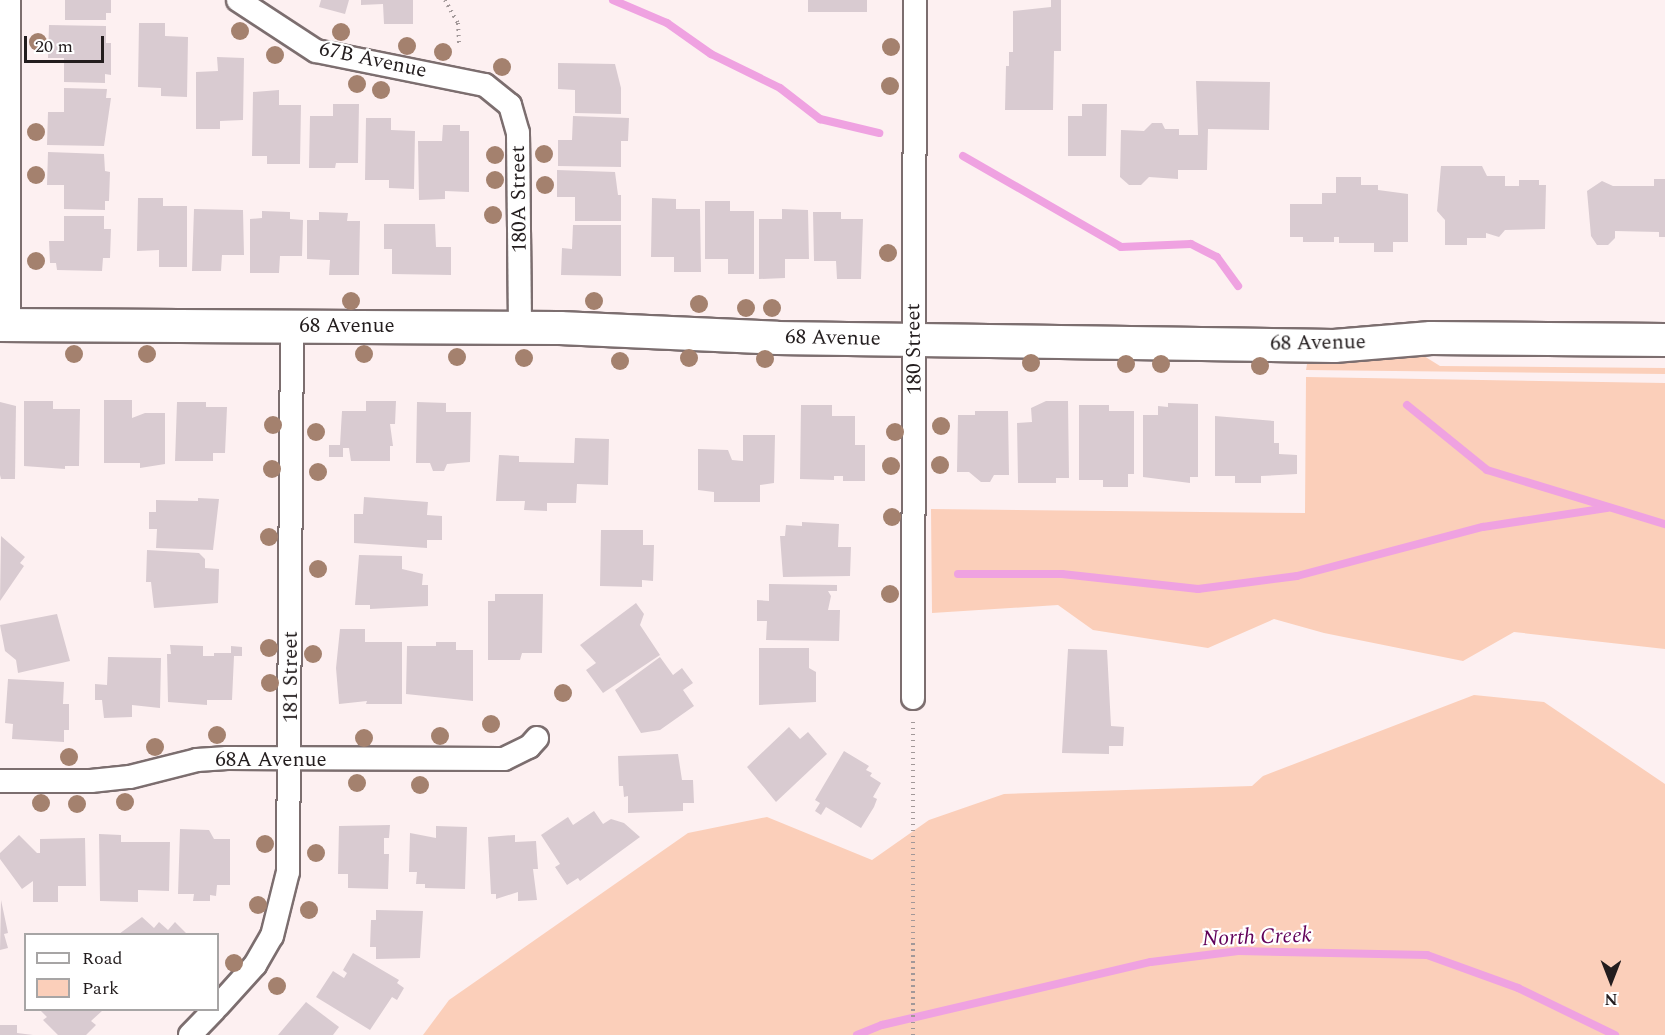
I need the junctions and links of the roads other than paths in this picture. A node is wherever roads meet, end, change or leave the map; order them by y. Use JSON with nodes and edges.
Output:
{"nodes":[{"id":1,"x":9,"y":0,"type":"edge"},
{"id":2,"x":237,"y":0,"type":"edge"},
{"id":3,"x":915,"y":0,"type":"edge"},
{"id":4,"x":485,"y":85,"type":"joint"},
{"id":5,"x":5,"y":325,"type":"edge"},
{"id":6,"x":292,"y":326,"type":"junction"},
{"id":7,"x":520,"y":327,"type":"junction"},
{"id":8,"x":912,"y":340,"type":"junction"},
{"id":9,"x":1665,"y":340,"type":"edge"},
{"id":10,"x":913,"y":698,"type":"dead end"},
{"id":11,"x":537,"y":738,"type":"dead end"},
{"id":12,"x":290,"y":759,"type":"junction"},
{"id":13,"x":0,"y":781,"type":"edge"},
{"id":14,"x":219,"y":1005,"type":"edge"},
{"id":15,"x":213,"y":1011,"type":"edge"},
{"id":16,"x":190,"y":1035,"type":"edge"}],
"edges":[{"from":1,"to":5,"type":"street"},
{"from":2,"to":4,"type":"street","name":"67B Avenue"},
{"from":3,"to":8,"type":"street","name":"180 Street"},
{"from":4,"to":7,"type":"street","name":"180A Street"},
{"from":5,"to":6,"type":"street","name":"68 Avenue"},
{"from":6,"to":7,"type":"street","name":"68 Avenue"},
{"from":6,"to":12,"type":"street","name":"181 Street"},
{"from":7,"to":8,"type":"street","name":"68 Avenue"},
{"from":8,"to":9,"type":"street","name":"68 Avenue"},
{"from":8,"to":10,"type":"street","name":"180 Street"},
{"from":11,"to":12,"type":"street","name":"68A Avenue"},
{"from":12,"to":13,"type":"street","name":"68A Avenue"},
{"from":12,"to":14,"type":"street","name":"181 Street"},
{"from":15,"to":16,"type":"street","name":"181 Street"}]}
